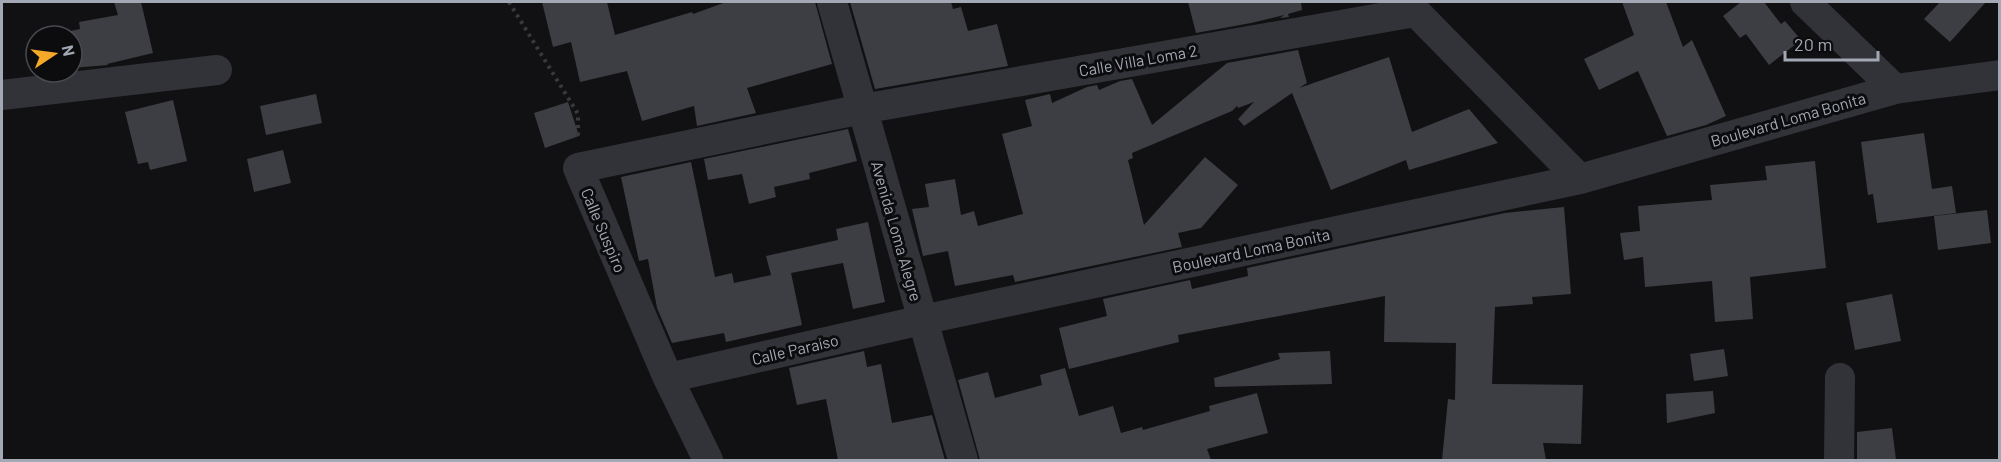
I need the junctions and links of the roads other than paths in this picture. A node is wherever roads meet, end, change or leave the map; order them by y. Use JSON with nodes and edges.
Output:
{"nodes":[{"id":1,"x":832,"y":2,"type":"edge"},
{"id":2,"x":1805,"y":2,"type":"edge"},
{"id":3,"x":1410,"y":7,"type":"edge"},
{"id":4,"x":217,"y":70,"type":"dead end"},
{"id":5,"x":2000,"y":75,"type":"edge"},
{"id":6,"x":1894,"y":89,"type":"junction"},
{"id":7,"x":2,"y":95,"type":"edge"},
{"id":8,"x":862,"y":109,"type":"junction"},
{"id":9,"x":578,"y":168,"type":"joint"},
{"id":10,"x":1580,"y":179,"type":"junction"},
{"id":11,"x":922,"y":320,"type":"junction"},
{"id":12,"x":668,"y":378,"type":"junction"},
{"id":13,"x":1840,"y":378,"type":"dead end"},
{"id":14,"x":708,"y":460,"type":"edge"},
{"id":15,"x":963,"y":460,"type":"edge"},
{"id":16,"x":1839,"y":460,"type":"edge"}],
"edges":[{"from":1,"to":8,"type":"street","name":"Avenida Loma Alegre"},
{"from":2,"to":6,"type":"street"},
{"from":3,"to":8,"type":"street","name":"Calle Villa Loma 2"},
{"from":3,"to":10,"type":"street"},
{"from":4,"to":7,"type":"street"},
{"from":5,"to":6,"type":"street","name":"Boulevard Loma Bonita"},
{"from":6,"to":10,"type":"street","name":"Boulevard Loma Bonita"},
{"from":8,"to":9,"type":"street","name":"Calle Villa Loma 2"},
{"from":8,"to":11,"type":"street","name":"Avenida Loma Alegre"},
{"from":9,"to":12,"type":"street","name":"Calle Suspiro"},
{"from":10,"to":11,"type":"street","name":"Boulevard Loma Bonita"},
{"from":11,"to":12,"type":"street","name":"Calle Paraíso"},
{"from":11,"to":15,"type":"street","name":"Avenida Loma Alegre"},
{"from":12,"to":14,"type":"street","name":"Calle Suspiro"},
{"from":13,"to":16,"type":"street"}]}
